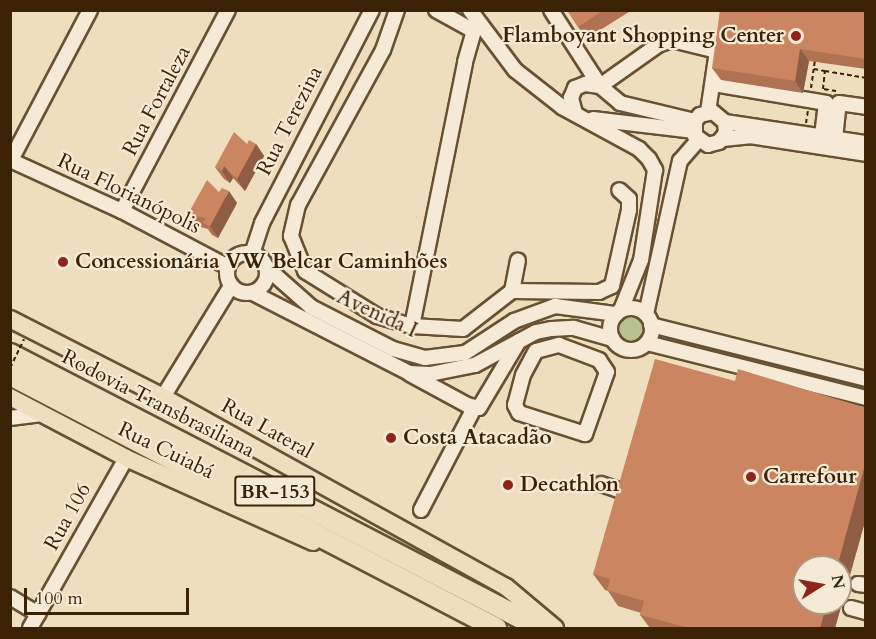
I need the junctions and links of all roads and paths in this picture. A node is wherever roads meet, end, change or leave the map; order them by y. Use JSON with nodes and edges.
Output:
{"nodes":[{"id":1,"x":90,"y":10,"type":"edge"},
{"id":2,"x":228,"y":10,"type":"edge"},
{"id":3,"x":372,"y":10,"type":"edge"},
{"id":4,"x":397,"y":10,"type":"edge"},
{"id":5,"x":436,"y":10,"type":"edge"},
{"id":6,"x":470,"y":10,"type":"edge"},
{"id":7,"x":551,"y":10,"type":"edge"},
{"id":8,"x":478,"y":28,"type":"junction"},
{"id":9,"x":814,"y":69,"type":"dead end"},
{"id":10,"x":825,"y":71,"type":"junction"},
{"id":11,"x":866,"y":78,"type":"edge"},
{"id":12,"x":714,"y":84,"type":"junction"},
{"id":13,"x":600,"y":86,"type":"junction"},
{"id":14,"x":844,"y":93,"type":"dead end"},
{"id":15,"x":866,"y":107,"type":"edge"},
{"id":16,"x":708,"y":112,"type":"junction"},
{"id":17,"x":580,"y":116,"type":"junction"},
{"id":18,"x":725,"y":122,"type":"junction"},
{"id":19,"x":696,"y":131,"type":"junction"},
{"id":20,"x":829,"y":137,"type":"junction"},
{"id":21,"x":723,"y":139,"type":"junction"},
{"id":22,"x":866,"y":143,"type":"edge"},
{"id":23,"x":866,"y":154,"type":"edge"},
{"id":24,"x":11,"y":160,"type":"edge"},
{"id":25,"x":620,"y":190,"type":"dead end"},
{"id":26,"x":122,"y":211,"type":"junction"},
{"id":27,"x":647,"y":220,"type":"junction"},
{"id":28,"x":624,"y":232,"type":"junction"},
{"id":29,"x":252,"y":254,"type":"junction"},
{"id":30,"x":518,"y":261,"type":"dead end"},
{"id":31,"x":228,"y":267,"type":"junction"},
{"id":32,"x":266,"y":267,"type":"junction"},
{"id":33,"x":231,"y":286,"type":"junction"},
{"id":34,"x":512,"y":291,"type":"junction"},
{"id":35,"x":253,"y":292,"type":"junction"},
{"id":36,"x":619,"y":312,"type":"junction"},
{"id":37,"x":10,"y":319,"type":"edge"},
{"id":38,"x":649,"y":320,"type":"junction"},
{"id":39,"x":412,"y":326,"type":"junction"},
{"id":40,"x":24,"y":339,"type":"dead end"},
{"id":41,"x":612,"y":339,"type":"junction"},
{"id":42,"x":519,"y":341,"type":"junction"},
{"id":43,"x":647,"y":343,"type":"junction"},
{"id":44,"x":10,"y":354,"type":"edge"},
{"id":45,"x":10,"y":368,"type":"edge"},
{"id":46,"x":504,"y":368,"type":"junction"},
{"id":47,"x":409,"y":373,"type":"junction"},
{"id":48,"x":10,"y":375,"type":"edge"},
{"id":49,"x":866,"y":379,"type":"edge"},
{"id":50,"x":521,"y":381,"type":"junction"},
{"id":51,"x":10,"y":397,"type":"edge"},
{"id":52,"x":164,"y":397,"type":"junction"},
{"id":53,"x":866,"y":398,"type":"edge"},
{"id":54,"x":474,"y":408,"type":"junction"},
{"id":55,"x":42,"y":414,"type":"junction"},
{"id":56,"x":10,"y":418,"type":"edge"},
{"id":57,"x":126,"y":458,"type":"junction"},
{"id":58,"x":601,"y":484,"type":"dead end"},
{"id":59,"x":646,"y":499,"type":"edge"},
{"id":60,"x":421,"y":510,"type":"dead end"},
{"id":61,"x":405,"y":580,"type":"junction"},
{"id":62,"x":10,"y":597,"type":"edge"},
{"id":63,"x":38,"y":614,"type":"junction"},
{"id":64,"x":30,"y":628,"type":"edge"},
{"id":65,"x":496,"y":628,"type":"edge"},
{"id":66,"x":540,"y":628,"type":"edge"},
{"id":67,"x":555,"y":628,"type":"edge"}],
"edges":[{"from":1,"to":24,"type":"street"},
{"from":2,"to":26,"type":"street","name":"Rua Fortaleza"},
{"from":3,"to":29,"type":"street","name":"Rua Terezina"},
{"from":4,"to":39,"type":"street"},
{"from":5,"to":8,"type":"street"},
{"from":6,"to":8,"type":"street"},
{"from":7,"to":13,"type":"street"},
{"from":8,"to":17,"type":"street"},
{"from":8,"to":39,"type":"street"},
{"from":9,"to":10,"type":"path"},
{"from":10,"to":11,"type":"path"},
{"from":10,"to":14,"type":"path"},
{"from":12,"to":13,"type":"street"},
{"from":12,"to":16,"type":"street"},
{"from":12,"to":20,"type":"street"},
{"from":13,"to":17,"type":"street"},
{"from":13,"to":19,"type":"street"},
{"from":15,"to":20,"type":"street"},
{"from":16,"to":18,"type":"street"},
{"from":16,"to":19,"type":"street"},
{"from":17,"to":19,"type":"street"},
{"from":17,"to":27,"type":"street"},
{"from":18,"to":20,"type":"street"},
{"from":18,"to":21,"type":"street"},
{"from":19,"to":21,"type":"street"},
{"from":19,"to":38,"type":"street"},
{"from":20,"to":22,"type":"street"},
{"from":21,"to":23,"type":"street"},
{"from":24,"to":26,"type":"street","name":"Rua Florianópolis"},
{"from":25,"to":28,"type":"street"},
{"from":26,"to":31,"type":"street","name":"Rua Florianópolis"},
{"from":27,"to":28,"type":"street"},
{"from":27,"to":36,"type":"street"},
{"from":28,"to":34,"type":"street"},
{"from":29,"to":31,"type":"street"},
{"from":29,"to":32,"type":"street"},
{"from":30,"to":34,"type":"street"},
{"from":31,"to":33,"type":"street"},
{"from":32,"to":35,"type":"street"},
{"from":32,"to":36,"type":"street","name":"Avenida I"},
{"from":33,"to":35,"type":"street"},
{"from":33,"to":52,"type":"street"},
{"from":34,"to":39,"type":"street"},
{"from":35,"to":47,"type":"street","name":"Avenida I"},
{"from":36,"to":38,"type":"street"},
{"from":36,"to":41,"type":"street"},
{"from":37,"to":52,"type":"main road","name":"Rua Lateral"},
{"from":38,"to":43,"type":"street"},
{"from":38,"to":49,"type":"street"},
{"from":40,"to":45,"type":"path","bridge":true},
{"from":41,"to":42,"type":"street","name":"Avenida I"},
{"from":41,"to":43,"type":"street"},
{"from":42,"to":46,"type":"street"},
{"from":42,"to":47,"type":"street","name":"Avenida I"},
{"from":43,"to":53,"type":"street"},
{"from":44,"to":66,"type":"highway","name":"Rodovia Transbrasiliana","number":"BR-153"},
{"from":46,"to":50,"type":"street"},
{"from":46,"to":54,"type":"street"},
{"from":47,"to":54,"type":"street"},
{"from":48,"to":61,"type":"highway","name":"Rodovia Transbrasiliana","number":"BR-153"},
{"from":50,"to":50,"type":"street"},
{"from":51,"to":55,"type":"main road","name":"Rua Cuiabá"},
{"from":52,"to":67,"type":"main road","name":"Rua Lateral"},
{"from":54,"to":60,"type":"street"},
{"from":55,"to":56,"type":"street"},
{"from":55,"to":57,"type":"main road","name":"Rua Cuiabá"},
{"from":57,"to":61,"type":"main road","name":"Rua Cuiabá"},
{"from":57,"to":63,"type":"street","name":"Rua 106"},
{"from":58,"to":59,"type":"street"},
{"from":61,"to":65,"type":"highway","name":"Rodovia Transbrasiliana","number":"BR-153"},
{"from":62,"to":63,"type":"street"},
{"from":63,"to":64,"type":"street","name":"Rua 106"}]}
